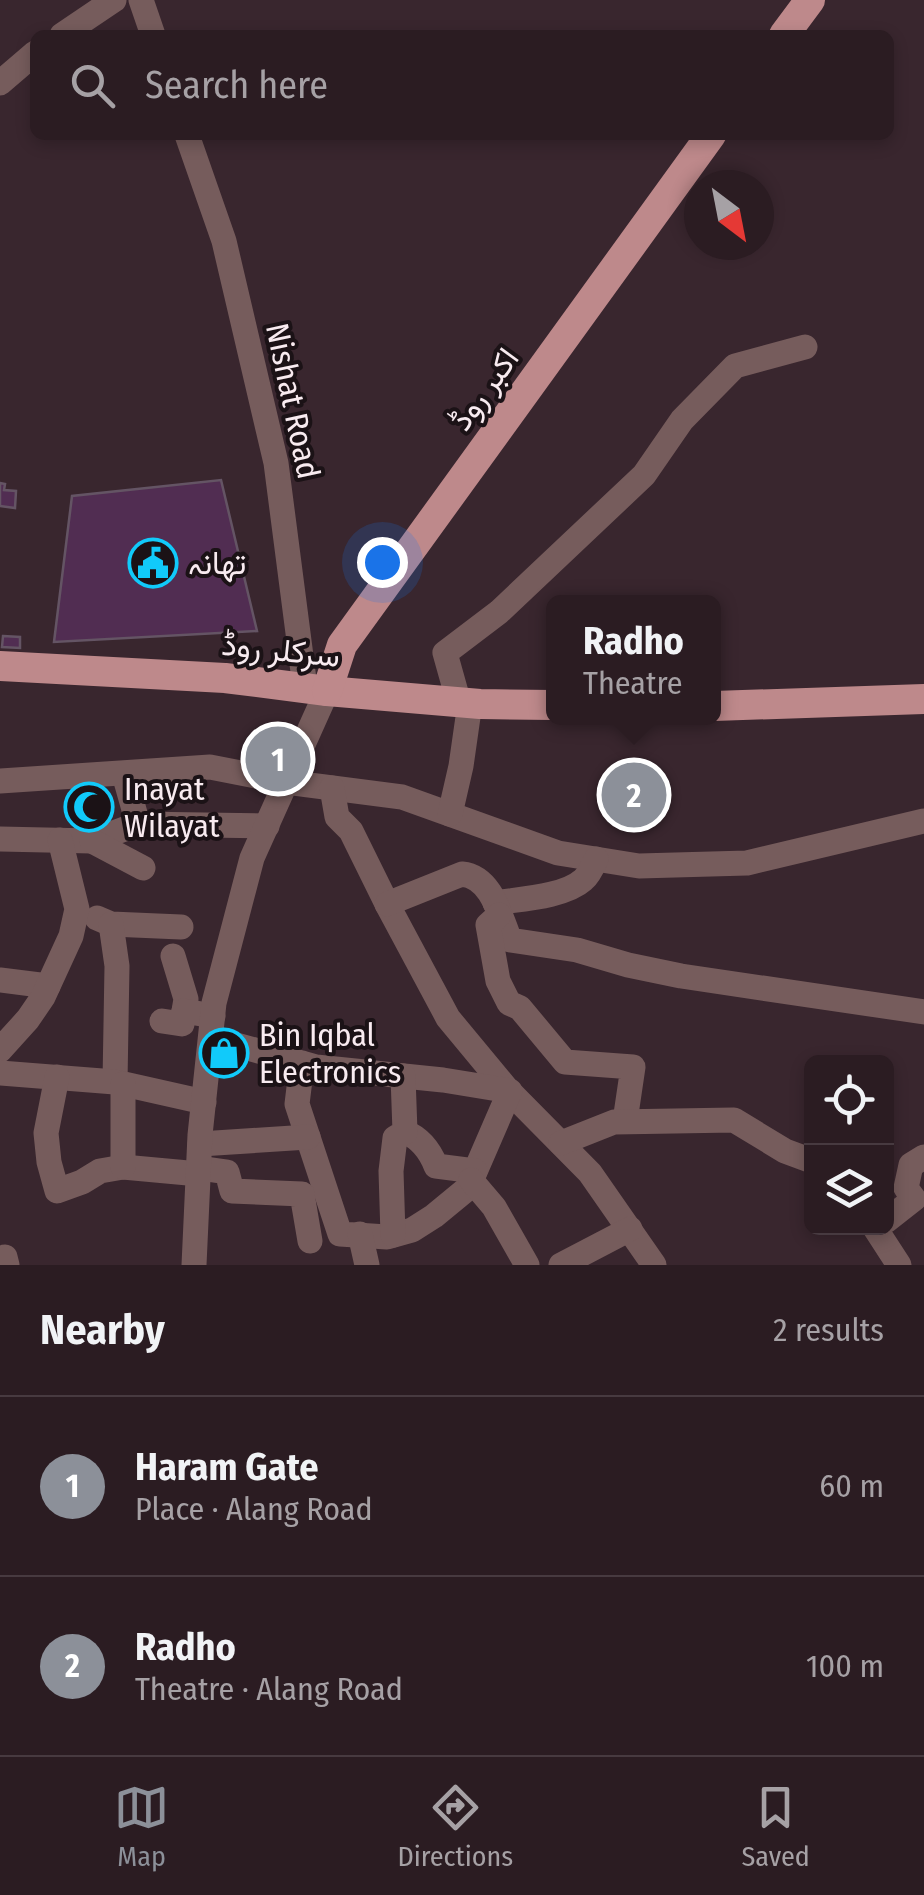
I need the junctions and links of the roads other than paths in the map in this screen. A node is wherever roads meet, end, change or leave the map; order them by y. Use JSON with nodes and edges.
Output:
{"nodes":[{"id":1,"x":114,"y":0,"type":"edge"},
{"id":2,"x":140,"y":0,"type":"edge"},
{"id":3,"x":810,"y":0,"type":"edge"},
{"id":4,"x":69,"y":30,"type":"edge"},
{"id":5,"x":151,"y":30,"type":"edge"},
{"id":6,"x":788,"y":30,"type":"edge"},
{"id":7,"x":30,"y":57,"type":"edge"},
{"id":8,"x":0,"y":83,"type":"edge"},
{"id":9,"x":189,"y":140,"type":"edge"},
{"id":10,"x":708,"y":140,"type":"edge"},
{"id":11,"x":805,"y":348,"type":"dead end"},
{"id":12,"x":0,"y":666,"type":"edge"},
{"id":13,"x":316,"y":689,"type":"junction"},
{"id":14,"x":924,"y":699,"type":"edge"},
{"id":15,"x":465,"y":703,"type":"junction"},
{"id":16,"x":546,"y":705,"type":"edge"},
{"id":17,"x":721,"y":706,"type":"edge"},
{"id":18,"x":124,"y":774,"type":"junction"},
{"id":19,"x":0,"y":781,"type":"edge"},
{"id":20,"x":286,"y":782,"type":"junction"},
{"id":21,"x":332,"y":788,"type":"junction"},
{"id":22,"x":450,"y":814,"type":"junction"},
{"id":23,"x":924,"y":821,"type":"edge"},
{"id":24,"x":138,"y":824,"type":"junction"},
{"id":25,"x":267,"y":826,"type":"junction"},
{"id":26,"x":0,"y":839,"type":"edge"},
{"id":27,"x":60,"y":840,"type":"junction"},
{"id":28,"x":92,"y":840,"type":"junction"},
{"id":29,"x":596,"y":859,"type":"junction"},
{"id":30,"x":143,"y":868,"type":"dead end"},
{"id":31,"x":386,"y":904,"type":"junction"},
{"id":32,"x":77,"y":909,"type":"junction"},
{"id":33,"x":497,"y":909,"type":"junction"},
{"id":34,"x":111,"y":924,"type":"junction"},
{"id":35,"x":181,"y":927,"type":"dead end"},
{"id":36,"x":173,"y":956,"type":"dead end"},
{"id":37,"x":0,"y":980,"type":"edge"},
{"id":38,"x":48,"y":986,"type":"junction"},
{"id":39,"x":924,"y":1012,"type":"edge"},
{"id":40,"x":212,"y":1027,"type":"junction"},
{"id":41,"x":0,"y":1050,"type":"edge"},
{"id":42,"x":302,"y":1063,"type":"junction"},
{"id":43,"x":0,"y":1073,"type":"edge"},
{"id":44,"x":403,"y":1076,"type":"junction"},
{"id":45,"x":57,"y":1077,"type":"junction"},
{"id":46,"x":119,"y":1083,"type":"junction"},
{"id":47,"x":510,"y":1092,"type":"junction"},
{"id":48,"x":204,"y":1102,"type":"junction"},
{"id":49,"x":626,"y":1122,"type":"junction"},
{"id":50,"x":404,"y":1132,"type":"junction"},
{"id":51,"x":308,"y":1138,"type":"junction"},
{"id":52,"x":560,"y":1143,"type":"junction"},
{"id":53,"x":924,"y":1156,"type":"edge"},
{"id":54,"x":804,"y":1158,"type":"edge"},
{"id":55,"x":199,"y":1162,"type":"junction"},
{"id":56,"x":123,"y":1168,"type":"junction"},
{"id":57,"x":473,"y":1176,"type":"junction"},
{"id":58,"x":919,"y":1198,"type":"edge"},
{"id":59,"x":894,"y":1216,"type":"edge"},
{"id":60,"x":630,"y":1230,"type":"junction"},
{"id":61,"x":350,"y":1234,"type":"junction"},
{"id":62,"x":393,"y":1235,"type":"junction"},
{"id":63,"x":884,"y":1235,"type":"edge"},
{"id":64,"x":312,"y":1253,"type":"edge"},
{"id":65,"x":194,"y":1265,"type":"edge"},
{"id":66,"x":367,"y":1265,"type":"edge"},
{"id":67,"x":528,"y":1265,"type":"edge"},
{"id":68,"x":561,"y":1265,"type":"edge"},
{"id":69,"x":654,"y":1265,"type":"edge"},
{"id":70,"x":899,"y":1265,"type":"edge"}],
"edges":[{"from":1,"to":4,"type":"street"},
{"from":2,"to":5,"type":"street"},
{"from":3,"to":6,"type":"main road"},
{"from":7,"to":8,"type":"street"},
{"from":9,"to":13,"type":"street","name":"Nishat Road"},
{"from":10,"to":13,"type":"main road","name":"اکبر روڈ"},
{"from":11,"to":15,"type":"street"},
{"from":12,"to":13,"type":"main road","name":"سرکلر روڈ"},
{"from":13,"to":15,"type":"main road","name":"سرکلر روڈ"},
{"from":13,"to":20,"type":"street"},
{"from":14,"to":17,"type":"main road"},
{"from":15,"to":16,"type":"main road","name":"سرکلر روڈ"},
{"from":15,"to":22,"type":"street"},
{"from":18,"to":19,"type":"street"},
{"from":18,"to":20,"type":"street"},
{"from":18,"to":24,"type":"street"},
{"from":20,"to":21,"type":"street"},
{"from":20,"to":25,"type":"street"},
{"from":21,"to":22,"type":"street"},
{"from":21,"to":31,"type":"street"},
{"from":22,"to":29,"type":"street"},
{"from":23,"to":29,"type":"street"},
{"from":24,"to":25,"type":"street"},
{"from":24,"to":28,"type":"street"},
{"from":25,"to":40,"type":"street"},
{"from":26,"to":27,"type":"street"},
{"from":27,"to":28,"type":"street"},
{"from":27,"to":32,"type":"street"},
{"from":28,"to":30,"type":"street"},
{"from":29,"to":33,"type":"street"},
{"from":31,"to":33,"type":"street"},
{"from":31,"to":47,"type":"street"},
{"from":32,"to":34,"type":"street"},
{"from":32,"to":38,"type":"street"},
{"from":33,"to":39,"type":"street"},
{"from":33,"to":49,"type":"street"},
{"from":34,"to":35,"type":"street"},
{"from":34,"to":46,"type":"street"},
{"from":36,"to":40,"type":"street"},
{"from":37,"to":38,"type":"street"},
{"from":38,"to":41,"type":"street"},
{"from":40,"to":42,"type":"street"},
{"from":40,"to":48,"type":"street"},
{"from":42,"to":44,"type":"street"},
{"from":42,"to":51,"type":"street"},
{"from":43,"to":45,"type":"street"},
{"from":44,"to":47,"type":"street"},
{"from":44,"to":50,"type":"street"},
{"from":45,"to":46,"type":"street"},
{"from":45,"to":56,"type":"street"},
{"from":46,"to":48,"type":"street"},
{"from":46,"to":56,"type":"street"},
{"from":47,"to":52,"type":"street"},
{"from":47,"to":57,"type":"street"},
{"from":48,"to":55,"type":"street"},
{"from":49,"to":52,"type":"street"},
{"from":49,"to":54,"type":"street"},
{"from":50,"to":57,"type":"street"},
{"from":50,"to":62,"type":"street"},
{"from":51,"to":55,"type":"street"},
{"from":51,"to":61,"type":"street"},
{"from":52,"to":60,"type":"street"},
{"from":53,"to":58,"type":"street"},
{"from":55,"to":56,"type":"street"},
{"from":55,"to":64,"type":"street"},
{"from":55,"to":65,"type":"street"},
{"from":57,"to":62,"type":"street"},
{"from":57,"to":67,"type":"street"},
{"from":58,"to":59,"type":"street"},
{"from":60,"to":68,"type":"street"},
{"from":60,"to":69,"type":"street"},
{"from":61,"to":62,"type":"street"},
{"from":61,"to":64,"type":"street"},
{"from":61,"to":66,"type":"street"},
{"from":63,"to":70,"type":"street"}]}
